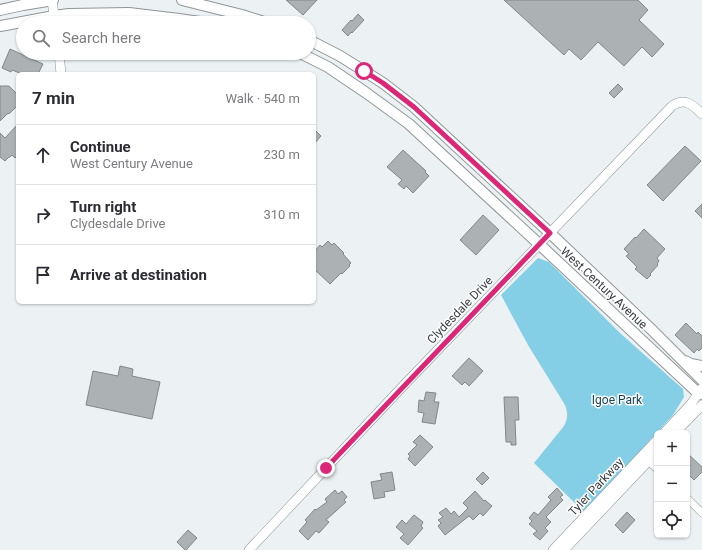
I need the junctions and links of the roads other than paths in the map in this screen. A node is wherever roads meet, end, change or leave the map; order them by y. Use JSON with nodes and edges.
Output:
{"nodes":[{"id":1,"x":53,"y":0,"type":"edge"},
{"id":2,"x":182,"y":0,"type":"edge"},
{"id":3,"x":0,"y":10,"type":"edge"},
{"id":4,"x":54,"y":16,"type":"edge"},
{"id":5,"x":63,"y":16,"type":"edge"},
{"id":6,"x":154,"y":16,"type":"edge"},
{"id":7,"x":245,"y":16,"type":"edge"},
{"id":8,"x":16,"y":22,"type":"edge"},
{"id":9,"x":0,"y":26,"type":"edge"},
{"id":10,"x":316,"y":44,"type":"edge"},
{"id":11,"x":60,"y":60,"type":"edge"},
{"id":12,"x":314,"y":60,"type":"edge"},
{"id":13,"x":61,"y":72,"type":"edge"},
{"id":14,"x":699,"y":111,"type":"edge"},
{"id":15,"x":550,"y":233,"type":"junction"},
{"id":16,"x":539,"y":244,"type":"junction"},
{"id":17,"x":682,"y":359,"type":"junction"},
{"id":18,"x":702,"y":366,"type":"edge"},
{"id":19,"x":702,"y":380,"type":"edge"},
{"id":20,"x":701,"y":392,"type":"edge"},
{"id":21,"x":702,"y":405,"type":"edge"},
{"id":22,"x":667,"y":430,"type":"edge"},
{"id":23,"x":678,"y":430,"type":"edge"},
{"id":24,"x":654,"y":444,"type":"edge"},
{"id":25,"x":654,"y":454,"type":"edge"},
{"id":26,"x":645,"y":458,"type":"junction"},
{"id":27,"x":654,"y":467,"type":"edge"},
{"id":28,"x":690,"y":501,"type":"edge"},
{"id":29,"x":702,"y":512,"type":"edge"},
{"id":30,"x":249,"y":550,"type":"edge"},
{"id":31,"x":553,"y":550,"type":"edge"},
{"id":32,"x":564,"y":550,"type":"edge"}],
"edges":[{"from":1,"to":3,"type":"main road"},
{"from":1,"to":4,"type":"street"},
{"from":2,"to":7,"type":"main road"},
{"from":5,"to":6,"type":"main road"},
{"from":8,"to":9,"type":"main road"},
{"from":10,"to":15,"type":"main road","name":"West Century Avenue"},
{"from":11,"to":13,"type":"street"},
{"from":12,"to":16,"type":"main road","name":"West Century Avenue"},
{"from":14,"to":15,"type":"street","name":"Clydesdale Drive"},
{"from":15,"to":16,"type":"street","name":"Clydesdale Drive"},
{"from":15,"to":17,"type":"main road","name":"West Century Avenue"},
{"from":16,"to":20,"type":"main road","name":"West Century Avenue"},
{"from":16,"to":30,"type":"street","name":"Clydesdale Drive"},
{"from":17,"to":18,"type":"main road"},
{"from":17,"to":19,"type":"main road","name":"West Century Avenue"},
{"from":20,"to":22,"type":"street"},
{"from":21,"to":23,"type":"street"},
{"from":24,"to":26,"type":"street","name":"Tyler Parkway"},
{"from":25,"to":26,"type":"street","name":"Tyler Parkway"},
{"from":26,"to":27,"type":"street"},
{"from":26,"to":31,"type":"street","name":"Tyler Parkway"},
{"from":26,"to":32,"type":"street","name":"Tyler Parkway"},
{"from":28,"to":29,"type":"street"}]}
